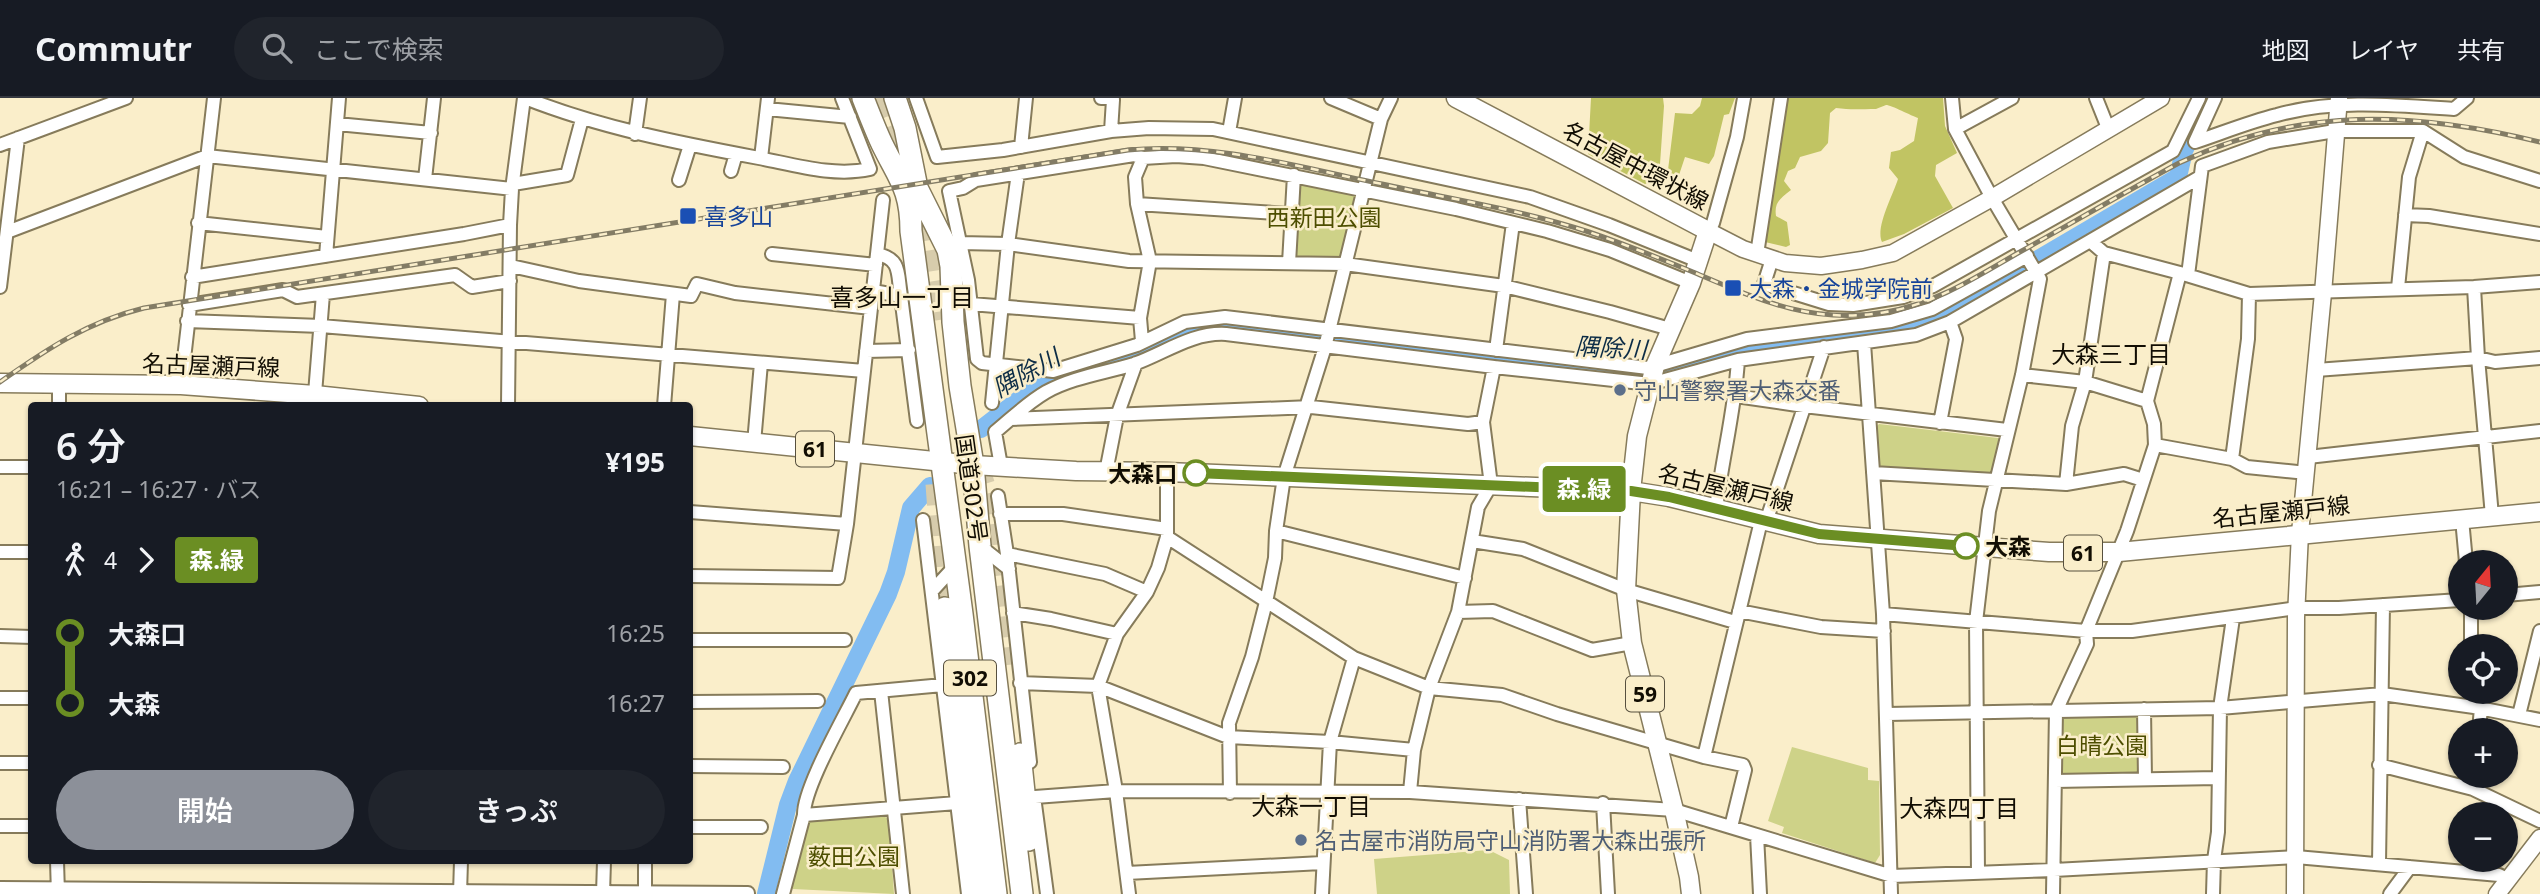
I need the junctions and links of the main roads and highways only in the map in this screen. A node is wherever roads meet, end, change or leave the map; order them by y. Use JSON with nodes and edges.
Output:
{"nodes":[{"id":1,"x":863,"y":98,"type":"edge"},
{"id":2,"x":895,"y":98,"type":"edge"},
{"id":3,"x":1456,"y":98,"type":"edge"},
{"id":4,"x":0,"y":383,"type":"edge"},
{"id":5,"x":315,"y":400,"type":"edge"},
{"id":6,"x":350,"y":402,"type":"edge"},
{"id":7,"x":693,"y":436,"type":"edge"},
{"id":8,"x":941,"y":462,"type":"junction"},
{"id":9,"x":973,"y":465,"type":"junction"},
{"id":10,"x":1631,"y":491,"type":"junction"},
{"id":11,"x":2540,"y":512,"type":"edge"},
{"id":12,"x":945,"y":608,"type":"tunnel mouth"},
{"id":13,"x":1008,"y":665,"type":"tunnel mouth"},
{"id":14,"x":981,"y":894,"type":"edge"},
{"id":15,"x":996,"y":894,"type":"edge"},
{"id":16,"x":1023,"y":894,"type":"edge"},
{"id":17,"x":1033,"y":894,"type":"edge"},
{"id":18,"x":1691,"y":894,"type":"edge"}],
"edges":[{"from":1,"to":8,"type":"highway","name":"国道302号","number":"302"},
{"from":2,"to":9,"type":"highway","name":"国道302号","number":"302"},
{"from":3,"to":10,"type":"main road","name":"名古屋中環状線","number":"59"},
{"from":4,"to":5,"type":"main road","name":"名古屋瀬戸線"},
{"from":5,"to":6,"type":"main road","name":"名古屋瀬戸線"},
{"from":7,"to":8,"type":"main road","name":"名古屋瀬戸線","number":"61"},
{"from":8,"to":9,"type":"main road","name":"名古屋瀬戸線","number":"61"},
{"from":8,"to":15,"type":"highway","name":"国道302号","number":"302"},
{"from":9,"to":10,"type":"main road","name":"名古屋瀬戸線","number":"61"},
{"from":9,"to":16,"type":"highway","name":"国道302号","number":"302"},
{"from":10,"to":11,"type":"main road","name":"名古屋瀬戸線","number":"61"},
{"from":10,"to":18,"type":"main road","name":"名古屋中環状線","number":"59"},
{"from":12,"to":14,"type":"highway"},
{"from":13,"to":17,"type":"highway"}]}
